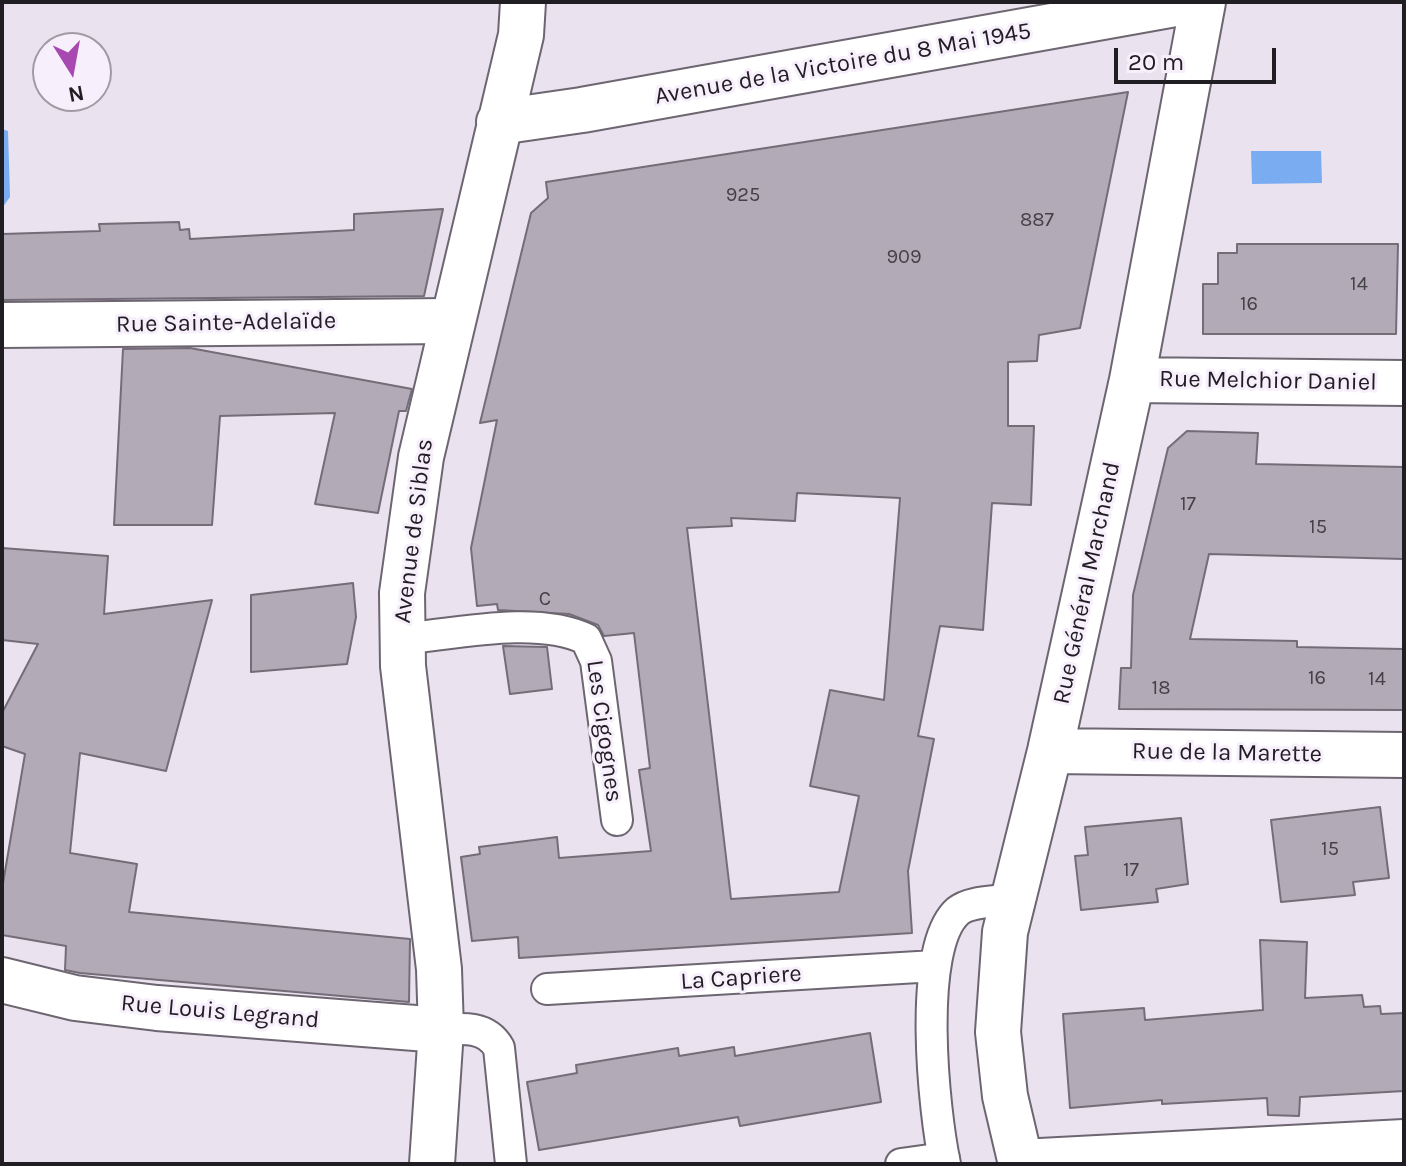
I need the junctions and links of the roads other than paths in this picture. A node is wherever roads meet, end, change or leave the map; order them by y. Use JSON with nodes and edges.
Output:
{"nodes":[{"id":1,"x":523,"y":2,"type":"edge"},
{"id":2,"x":1186,"y":2,"type":"edge"},
{"id":3,"x":1203,"y":2,"type":"edge"},
{"id":4,"x":499,"y":122,"type":"junction"},
{"id":5,"x":450,"y":321,"type":"junction"},
{"id":6,"x":2,"y":325,"type":"edge"},
{"id":7,"x":1132,"y":380,"type":"junction"},
{"id":8,"x":1404,"y":383,"type":"edge"},
{"id":9,"x":401,"y":639,"type":"junction"},
{"id":10,"x":1050,"y":751,"type":"junction"},
{"id":11,"x":1404,"y":755,"type":"edge"},
{"id":12,"x":617,"y":820,"type":"dead end"},
{"id":13,"x":1011,"y":899,"type":"junction"},
{"id":14,"x":935,"y":966,"type":"junction"},
{"id":15,"x":2,"y":980,"type":"edge"},
{"id":16,"x":547,"y":989,"type":"dead end"},
{"id":17,"x":441,"y":1030,"type":"junction"},
{"id":18,"x":1404,"y":1142,"type":"edge"},
{"id":19,"x":944,"y":1161,"type":"edge"},
{"id":20,"x":1021,"y":1163,"type":"edge"},
{"id":21,"x":432,"y":1164,"type":"edge"},
{"id":22,"x":511,"y":1164,"type":"edge"},
{"id":23,"x":901,"y":1164,"type":"edge"}],
"edges":[{"from":1,"to":4,"type":"street","name":"Avenue de Siblas"},
{"from":2,"to":4,"type":"street","name":"Avenue de la Victoire du 8 Mai 1945"},
{"from":3,"to":7,"type":"street","name":"Rue Général Marchand"},
{"from":4,"to":5,"type":"street","name":"Avenue de Siblas"},
{"from":5,"to":6,"type":"street","name":"Rue Sainte-Adelaïde"},
{"from":5,"to":9,"type":"street","name":"Avenue de Siblas"},
{"from":7,"to":8,"type":"street","name":"Rue Melchior Daniel"},
{"from":7,"to":10,"type":"street","name":"Rue Général Marchand"},
{"from":9,"to":12,"type":"lane","name":"Les Cigognes"},
{"from":9,"to":17,"type":"street","name":"Avenue de Siblas"},
{"from":10,"to":11,"type":"street","name":"Rue de la Marette"},
{"from":10,"to":13,"type":"street","name":"Rue Général Marchand"},
{"from":13,"to":14,"type":"lane"},
{"from":13,"to":20,"type":"street","name":"Rue Général Marchand"},
{"from":14,"to":16,"type":"lane","name":"La Capriere"},
{"from":14,"to":19,"type":"lane"},
{"from":15,"to":17,"type":"street","name":"Rue Louis Legrand"},
{"from":17,"to":21,"type":"street","name":"Avenue de Siblas"},
{"from":17,"to":22,"type":"lane"},
{"from":18,"to":20,"type":"street"},
{"from":19,"to":23,"type":"lane"}]}
